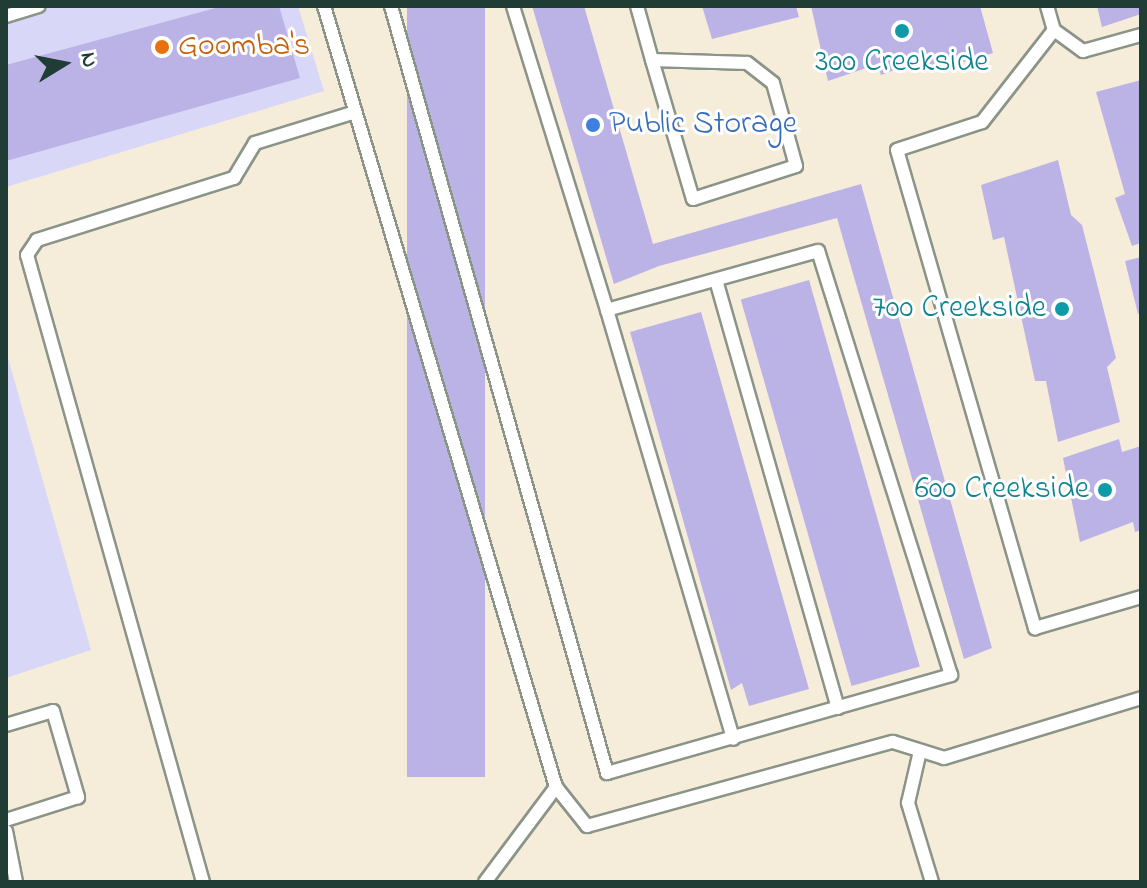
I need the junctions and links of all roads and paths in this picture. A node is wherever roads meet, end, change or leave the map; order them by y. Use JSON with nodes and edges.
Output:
{"nodes":[{"id":1,"x":38,"y":6,"type":"edge"},
{"id":2,"x":324,"y":6,"type":"edge"},
{"id":3,"x":391,"y":6,"type":"edge"},
{"id":4,"x":513,"y":6,"type":"edge"},
{"id":5,"x":637,"y":6,"type":"edge"},
{"id":6,"x":1047,"y":6,"type":"edge"},
{"id":7,"x":6,"y":16,"type":"edge"},
{"id":8,"x":1054,"y":30,"type":"junction"},
{"id":9,"x":1141,"y":35,"type":"edge"},
{"id":10,"x":652,"y":60,"type":"junction"},
{"id":11,"x":355,"y":112,"type":"junction"},
{"id":12,"x":716,"y":280,"type":"junction"},
{"id":13,"x":607,"y":310,"type":"junction"},
{"id":14,"x":1141,"y":597,"type":"edge"},
{"id":15,"x":1141,"y":698,"type":"edge"},
{"id":16,"x":838,"y":708,"type":"junction"},
{"id":17,"x":6,"y":725,"type":"edge"},
{"id":18,"x":733,"y":739,"type":"junction"},
{"id":19,"x":920,"y":751,"type":"junction"},
{"id":20,"x":556,"y":787,"type":"junction"},
{"id":21,"x":6,"y":820,"type":"edge"},
{"id":22,"x":6,"y":831,"type":"edge"},
{"id":23,"x":16,"y":882,"type":"edge"},
{"id":24,"x":203,"y":882,"type":"edge"},
{"id":25,"x":485,"y":882,"type":"edge"},
{"id":26,"x":932,"y":882,"type":"edge"}],
"edges":[{"from":1,"to":7,"type":"lane"},
{"from":2,"to":11,"type":"lane"},
{"from":3,"to":18,"type":"lane"},
{"from":4,"to":13,"type":"lane"},
{"from":5,"to":10,"type":"lane"},
{"from":6,"to":8,"type":"lane"},
{"from":8,"to":9,"type":"lane"},
{"from":8,"to":14,"type":"lane"},
{"from":10,"to":10,"type":"lane"},
{"from":11,"to":20,"type":"lane"},
{"from":11,"to":24,"type":"lane"},
{"from":12,"to":13,"type":"lane"},
{"from":12,"to":16,"type":"lane"},
{"from":12,"to":16,"type":"lane"},
{"from":13,"to":18,"type":"lane"},
{"from":15,"to":19,"type":"lane"},
{"from":16,"to":18,"type":"lane"},
{"from":17,"to":21,"type":"lane"},
{"from":19,"to":20,"type":"lane"},
{"from":19,"to":26,"type":"lane"},
{"from":20,"to":25,"type":"lane"},
{"from":22,"to":23,"type":"lane"}]}
